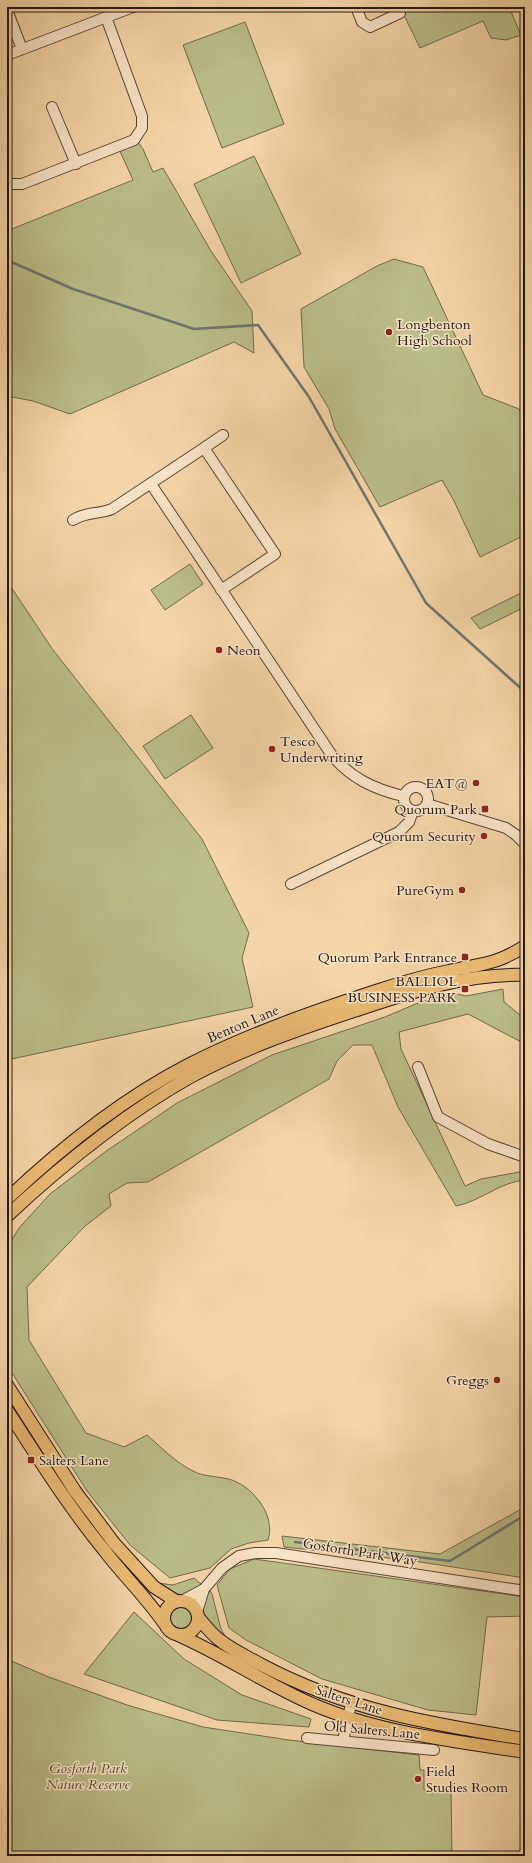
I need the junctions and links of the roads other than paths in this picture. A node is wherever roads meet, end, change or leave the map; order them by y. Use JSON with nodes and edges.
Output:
{"nodes":[{"id":1,"x":133,"y":7,"type":"edge"},
{"id":2,"x":356,"y":7,"type":"edge"},
{"id":3,"x":7,"y":10,"type":"edge"},
{"id":4,"x":400,"y":13,"type":"dead end"},
{"id":5,"x":106,"y":17,"type":"junction"},
{"id":6,"x":22,"y":49,"type":"junction"},
{"id":7,"x":7,"y":55,"type":"edge"},
{"id":8,"x":52,"y":107,"type":"dead end"},
{"id":9,"x":76,"y":164,"type":"junction"},
{"id":10,"x":7,"y":184,"type":"edge"},
{"id":11,"x":223,"y":435,"type":"dead end"},
{"id":12,"x":204,"y":448,"type":"junction"},
{"id":13,"x":151,"y":484,"type":"junction"},
{"id":14,"x":74,"y":520,"type":"dead end"},
{"id":15,"x":221,"y":590,"type":"junction"},
{"id":16,"x":403,"y":796,"type":"junction"},
{"id":17,"x":427,"y":804,"type":"junction"},
{"id":18,"x":413,"y":811,"type":"junction"},
{"id":19,"x":525,"y":844,"type":"edge"},
{"id":20,"x":291,"y":884,"type":"dead end"},
{"id":21,"x":525,"y":946,"type":"edge"},
{"id":22,"x":525,"y":975,"type":"edge"},
{"id":23,"x":418,"y":1067,"type":"dead end"},
{"id":24,"x":525,"y":1156,"type":"edge"},
{"id":25,"x":7,"y":1199,"type":"edge"},
{"id":26,"x":7,"y":1216,"type":"edge"},
{"id":27,"x":7,"y":1385,"type":"edge"},
{"id":28,"x":7,"y":1410,"type":"edge"},
{"id":29,"x":204,"y":1589,"type":"junction"},
{"id":30,"x":525,"y":1591,"type":"edge"},
{"id":31,"x":179,"y":1601,"type":"junction"},
{"id":32,"x":197,"y":1614,"type":"junction"},
{"id":33,"x":164,"y":1623,"type":"junction"},
{"id":34,"x":178,"y":1635,"type":"junction"},
{"id":35,"x":351,"y":1704,"type":"junction"},
{"id":36,"x":348,"y":1717,"type":"junction"},
{"id":37,"x":307,"y":1738,"type":"dead end"},
{"id":38,"x":525,"y":1739,"type":"edge"},
{"id":39,"x":343,"y":1740,"type":"junction"},
{"id":40,"x":434,"y":1750,"type":"dead end"},
{"id":41,"x":525,"y":1752,"type":"edge"}],
"edges":[{"from":1,"to":5,"type":"street"},
{"from":2,"to":4,"type":"street"},
{"from":3,"to":6,"type":"street"},
{"from":5,"to":6,"type":"street"},
{"from":5,"to":9,"type":"street"},
{"from":6,"to":7,"type":"street"},
{"from":8,"to":9,"type":"street"},
{"from":9,"to":10,"type":"street"},
{"from":11,"to":12,"type":"street"},
{"from":12,"to":13,"type":"street"},
{"from":12,"to":15,"type":"street"},
{"from":13,"to":14,"type":"street"},
{"from":13,"to":15,"type":"street"},
{"from":15,"to":16,"type":"street"},
{"from":16,"to":17,"type":"street"},
{"from":16,"to":18,"type":"street"},
{"from":17,"to":18,"type":"street"},
{"from":17,"to":19,"type":"street"},
{"from":18,"to":20,"type":"street"},
{"from":21,"to":25,"type":"main road","name":"Benton Lane"},
{"from":22,"to":26,"type":"main road","name":"Benton Lane"},
{"from":23,"to":24,"type":"street"},
{"from":27,"to":31,"type":"main road"},
{"from":28,"to":33,"type":"main road"},
{"from":29,"to":30,"type":"street","name":"Gosforth Park Way"},
{"from":29,"to":31,"type":"street","name":"Gosforth Park Way"},
{"from":29,"to":32,"type":"street","name":"Gosforth Park Way"},
{"from":31,"to":32,"type":"main road"},
{"from":31,"to":33,"type":"main road"},
{"from":32,"to":34,"type":"main road"},
{"from":32,"to":35,"type":"main road","name":"Salters Lane"},
{"from":33,"to":34,"type":"main road"},
{"from":34,"to":36,"type":"main road","name":"Salters Lane"},
{"from":35,"to":36,"type":"street"},
{"from":35,"to":38,"type":"main road","name":"Salters Lane"},
{"from":36,"to":39,"type":"street"},
{"from":36,"to":41,"type":"main road","name":"Salters Lane"},
{"from":37,"to":39,"type":"street","name":"Old Salters Lane"},
{"from":39,"to":40,"type":"street","name":"Old Salters Lane"}]}
